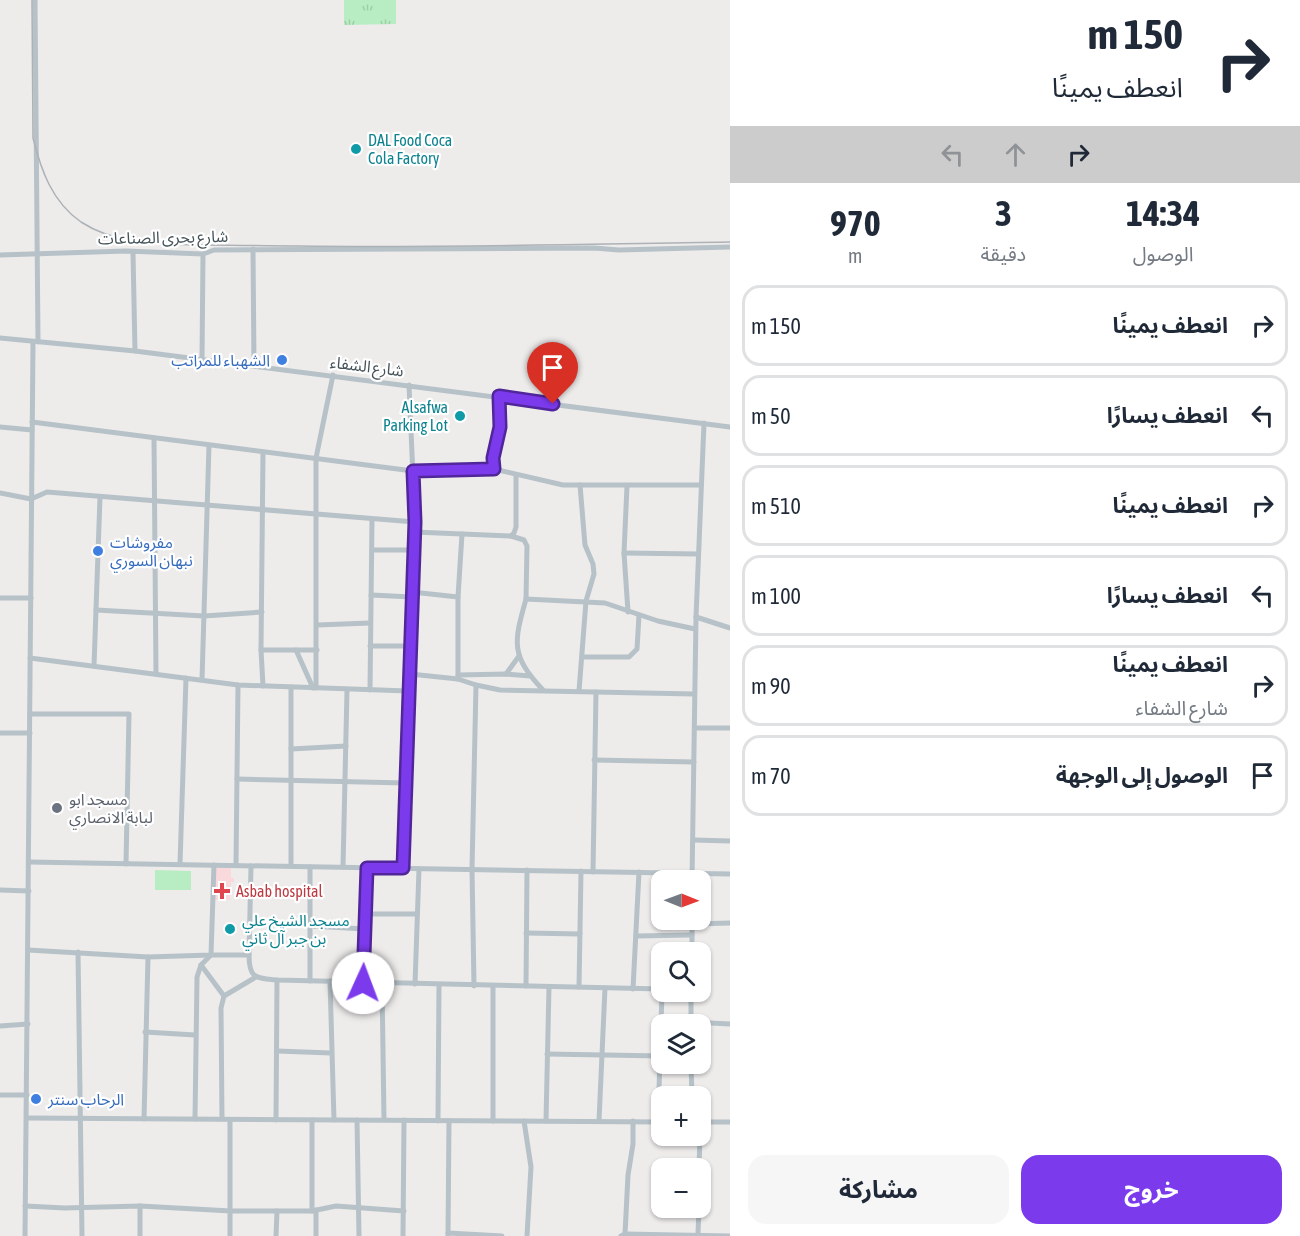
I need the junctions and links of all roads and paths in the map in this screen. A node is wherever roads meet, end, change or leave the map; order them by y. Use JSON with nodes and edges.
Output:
{"nodes":[{"id":1,"x":36,"y":0,"type":"edge"},
{"id":2,"x":730,"y":247,"type":"edge"},
{"id":3,"x":253,"y":249,"type":"junction"},
{"id":4,"x":134,"y":253,"type":"junction"},
{"id":5,"x":37,"y":254,"type":"junction"},
{"id":6,"x":203,"y":254,"type":"junction"},
{"id":7,"x":0,"y":255,"type":"edge"},
{"id":8,"x":0,"y":338,"type":"edge"},
{"id":9,"x":35,"y":342,"type":"junction"},
{"id":10,"x":135,"y":351,"type":"junction"},
{"id":11,"x":202,"y":359,"type":"junction"},
{"id":12,"x":254,"y":366,"type":"junction"},
{"id":13,"x":333,"y":375,"type":"junction"},
{"id":14,"x":409,"y":385,"type":"junction"},
{"id":15,"x":499,"y":396,"type":"junction"},
{"id":16,"x":32,"y":422,"type":"junction"},
{"id":17,"x":704,"y":423,"type":"junction"},
{"id":18,"x":0,"y":427,"type":"edge"},
{"id":19,"x":730,"y":427,"type":"edge"},
{"id":20,"x":32,"y":430,"type":"junction"},
{"id":21,"x":154,"y":438,"type":"junction"},
{"id":22,"x":209,"y":445,"type":"junction"},
{"id":23,"x":263,"y":452,"type":"junction"},
{"id":24,"x":316,"y":458,"type":"junction"},
{"id":25,"x":494,"y":469,"type":"junction"},
{"id":26,"x":413,"y":471,"type":"junction"},
{"id":27,"x":516,"y":475,"type":"junction"},
{"id":28,"x":580,"y":485,"type":"junction"},
{"id":29,"x":701,"y":485,"type":"junction"},
{"id":30,"x":627,"y":486,"type":"junction"},
{"id":31,"x":0,"y":493,"type":"edge"},
{"id":32,"x":100,"y":497,"type":"junction"},
{"id":33,"x":31,"y":499,"type":"junction"},
{"id":34,"x":154,"y":502,"type":"junction"},
{"id":35,"x":208,"y":506,"type":"junction"},
{"id":36,"x":263,"y":511,"type":"junction"},
{"id":37,"x":317,"y":514,"type":"junction"},
{"id":38,"x":372,"y":519,"type":"junction"},
{"id":39,"x":415,"y":522,"type":"junction"},
{"id":40,"x":414,"y":532,"type":"junction"},
{"id":41,"x":462,"y":534,"type":"junction"},
{"id":42,"x":511,"y":536,"type":"junction"},
{"id":43,"x":414,"y":549,"type":"junction"},
{"id":44,"x":372,"y":550,"type":"junction"},
{"id":45,"x":624,"y":553,"type":"junction"},
{"id":46,"x":698,"y":554,"type":"junction"},
{"id":47,"x":371,"y":595,"type":"junction"},
{"id":48,"x":412,"y":595,"type":"junction"},
{"id":49,"x":458,"y":597,"type":"junction"},
{"id":50,"x":0,"y":598,"type":"edge"},
{"id":51,"x":31,"y":598,"type":"junction"},
{"id":52,"x":526,"y":599,"type":"junction"},
{"id":53,"x":586,"y":601,"type":"junction"},
{"id":54,"x":96,"y":610,"type":"junction"},
{"id":55,"x":262,"y":612,"type":"junction"},
{"id":56,"x":628,"y":612,"type":"junction"},
{"id":57,"x":155,"y":613,"type":"junction"},
{"id":58,"x":639,"y":615,"type":"junction"},
{"id":59,"x":204,"y":616,"type":"junction"},
{"id":60,"x":696,"y":617,"type":"junction"},
{"id":61,"x":370,"y":624,"type":"junction"},
{"id":62,"x":317,"y":625,"type":"junction"},
{"id":63,"x":730,"y":628,"type":"edge"},
{"id":64,"x":696,"y":629,"type":"junction"},
{"id":65,"x":370,"y":646,"type":"junction"},
{"id":66,"x":411,"y":646,"type":"junction"},
{"id":67,"x":261,"y":650,"type":"junction"},
{"id":68,"x":296,"y":650,"type":"junction"},
{"id":69,"x":317,"y":650,"type":"junction"},
{"id":70,"x":519,"y":656,"type":"junction"},
{"id":71,"x":582,"y":657,"type":"junction"},
{"id":72,"x":30,"y":658,"type":"junction"},
{"id":73,"x":94,"y":666,"type":"junction"},
{"id":74,"x":156,"y":674,"type":"junction"},
{"id":75,"x":410,"y":674,"type":"junction"},
{"id":76,"x":506,"y":674,"type":"junction"},
{"id":77,"x":530,"y":676,"type":"junction"},
{"id":78,"x":458,"y":677,"type":"junction"},
{"id":79,"x":186,"y":678,"type":"junction"},
{"id":80,"x":202,"y":680,"type":"junction"},
{"id":81,"x":238,"y":685,"type":"junction"},
{"id":82,"x":476,"y":685,"type":"junction"},
{"id":83,"x":263,"y":686,"type":"junction"},
{"id":84,"x":291,"y":687,"type":"junction"},
{"id":85,"x":315,"y":688,"type":"junction"},
{"id":86,"x":347,"y":690,"type":"junction"},
{"id":87,"x":370,"y":690,"type":"junction"},
{"id":88,"x":543,"y":690,"type":"junction"},
{"id":89,"x":408,"y":691,"type":"junction"},
{"id":90,"x":579,"y":691,"type":"junction"},
{"id":91,"x":596,"y":692,"type":"junction"},
{"id":92,"x":694,"y":694,"type":"junction"},
{"id":93,"x":30,"y":714,"type":"junction"},
{"id":94,"x":695,"y":728,"type":"junction"},
{"id":95,"x":730,"y":728,"type":"edge"},
{"id":96,"x":0,"y":733,"type":"edge"},
{"id":97,"x":30,"y":733,"type":"junction"},
{"id":98,"x":346,"y":746,"type":"junction"},
{"id":99,"x":291,"y":749,"type":"junction"},
{"id":100,"x":594,"y":760,"type":"junction"},
{"id":101,"x":694,"y":762,"type":"junction"},
{"id":102,"x":237,"y":779,"type":"junction"},
{"id":103,"x":291,"y":780,"type":"junction"},
{"id":104,"x":345,"y":781,"type":"junction"},
{"id":105,"x":405,"y":783,"type":"junction"},
{"id":106,"x":694,"y":840,"type":"junction"},
{"id":107,"x":730,"y":841,"type":"edge"},
{"id":108,"x":29,"y":862,"type":"junction"},
{"id":109,"x":126,"y":864,"type":"junction"},
{"id":110,"x":180,"y":864,"type":"junction"},
{"id":111,"x":213,"y":865,"type":"junction"},
{"id":112,"x":236,"y":866,"type":"junction"},
{"id":113,"x":251,"y":866,"type":"junction"},
{"id":114,"x":291,"y":866,"type":"junction"},
{"id":115,"x":310,"y":867,"type":"junction"},
{"id":116,"x":343,"y":867,"type":"junction"},
{"id":117,"x":367,"y":868,"type":"junction"},
{"id":118,"x":403,"y":868,"type":"junction"},
{"id":119,"x":419,"y":868,"type":"junction"},
{"id":120,"x":472,"y":870,"type":"junction"},
{"id":121,"x":527,"y":870,"type":"junction"},
{"id":122,"x":693,"y":870,"type":"edge"},
{"id":123,"x":581,"y":871,"type":"junction"},
{"id":124,"x":593,"y":872,"type":"junction"},
{"id":125,"x":639,"y":872,"type":"junction"},
{"id":126,"x":651,"y":872,"type":"edge"},
{"id":127,"x":711,"y":873,"type":"edge"},
{"id":128,"x":730,"y":874,"type":"edge"},
{"id":129,"x":0,"y":890,"type":"edge"},
{"id":130,"x":29,"y":891,"type":"junction"},
{"id":131,"x":366,"y":914,"type":"junction"},
{"id":132,"x":417,"y":914,"type":"junction"},
{"id":133,"x":711,"y":922,"type":"edge"},
{"id":134,"x":730,"y":923,"type":"edge"},
{"id":135,"x":310,"y":926,"type":"junction"},
{"id":136,"x":365,"y":928,"type":"junction"},
{"id":137,"x":692,"y":930,"type":"edge"},
{"id":138,"x":526,"y":933,"type":"junction"},
{"id":139,"x":580,"y":934,"type":"junction"},
{"id":140,"x":692,"y":935,"type":"junction"},
{"id":141,"x":636,"y":936,"type":"junction"},
{"id":142,"x":692,"y":942,"type":"edge"},
{"id":143,"x":28,"y":950,"type":"junction"},
{"id":144,"x":78,"y":952,"type":"junction"},
{"id":145,"x":249,"y":955,"type":"junction"},
{"id":146,"x":211,"y":956,"type":"junction"},
{"id":147,"x":148,"y":957,"type":"junction"},
{"id":148,"x":201,"y":965,"type":"junction"},
{"id":149,"x":256,"y":977,"type":"junction"},
{"id":150,"x":277,"y":980,"type":"junction"},
{"id":151,"x":310,"y":981,"type":"junction"},
{"id":152,"x":330,"y":981,"type":"junction"},
{"id":153,"x":363,"y":983,"type":"junction"},
{"id":154,"x":382,"y":983,"type":"junction"},
{"id":155,"x":415,"y":984,"type":"junction"},
{"id":156,"x":439,"y":985,"type":"junction"},
{"id":157,"x":474,"y":986,"type":"junction"},
{"id":158,"x":493,"y":986,"type":"junction"},
{"id":159,"x":526,"y":986,"type":"junction"},
{"id":160,"x":549,"y":987,"type":"junction"},
{"id":161,"x":579,"y":987,"type":"junction"},
{"id":162,"x":605,"y":988,"type":"junction"},
{"id":163,"x":633,"y":988,"type":"junction"},
{"id":164,"x":651,"y":989,"type":"edge"},
{"id":165,"x":224,"y":996,"type":"junction"},
{"id":166,"x":28,"y":1024,"type":"junction"},
{"id":167,"x":711,"y":1024,"type":"edge"},
{"id":168,"x":730,"y":1024,"type":"edge"},
{"id":169,"x":0,"y":1026,"type":"edge"},
{"id":170,"x":145,"y":1032,"type":"junction"},
{"id":171,"x":195,"y":1035,"type":"junction"},
{"id":172,"x":277,"y":1051,"type":"junction"},
{"id":173,"x":331,"y":1053,"type":"junction"},
{"id":174,"x":547,"y":1054,"type":"junction"},
{"id":175,"x":602,"y":1055,"type":"junction"},
{"id":176,"x":651,"y":1056,"type":"edge"},
{"id":177,"x":0,"y":1095,"type":"edge"},
{"id":178,"x":27,"y":1095,"type":"junction"},
{"id":179,"x":27,"y":1118,"type":"junction"},
{"id":180,"x":79,"y":1119,"type":"junction"},
{"id":181,"x":144,"y":1119,"type":"junction"},
{"id":182,"x":195,"y":1119,"type":"junction"},
{"id":183,"x":222,"y":1119,"type":"junction"},
{"id":184,"x":230,"y":1120,"type":"junction"},
{"id":185,"x":276,"y":1120,"type":"junction"},
{"id":186,"x":312,"y":1120,"type":"junction"},
{"id":187,"x":333,"y":1120,"type":"junction"},
{"id":188,"x":357,"y":1120,"type":"junction"},
{"id":189,"x":384,"y":1120,"type":"junction"},
{"id":190,"x":404,"y":1120,"type":"junction"},
{"id":191,"x":438,"y":1120,"type":"junction"},
{"id":192,"x":449,"y":1120,"type":"junction"},
{"id":193,"x":492,"y":1121,"type":"junction"},
{"id":194,"x":524,"y":1121,"type":"junction"},
{"id":195,"x":546,"y":1121,"type":"junction"},
{"id":196,"x":599,"y":1121,"type":"junction"},
{"id":197,"x":633,"y":1121,"type":"junction"},
{"id":198,"x":651,"y":1122,"type":"edge"},
{"id":199,"x":711,"y":1122,"type":"edge"},
{"id":200,"x":730,"y":1122,"type":"edge"},
{"id":201,"x":25,"y":1206,"type":"junction"},
{"id":202,"x":140,"y":1206,"type":"junction"},
{"id":203,"x":358,"y":1206,"type":"junction"},
{"id":204,"x":81,"y":1208,"type":"junction"},
{"id":205,"x":231,"y":1211,"type":"junction"},
{"id":206,"x":277,"y":1211,"type":"junction"},
{"id":207,"x":314,"y":1211,"type":"junction"},
{"id":208,"x":404,"y":1211,"type":"junction"},
{"id":209,"x":699,"y":1218,"type":"edge"},
{"id":210,"x":448,"y":1234,"type":"edge"},
{"id":211,"x":698,"y":1234,"type":"junction"},
{"id":212,"x":623,"y":1235,"type":"edge"},
{"id":213,"x":26,"y":1236,"type":"edge"},
{"id":214,"x":82,"y":1236,"type":"edge"},
{"id":215,"x":140,"y":1236,"type":"edge"},
{"id":216,"x":230,"y":1236,"type":"edge"},
{"id":217,"x":276,"y":1236,"type":"edge"},
{"id":218,"x":316,"y":1236,"type":"edge"},
{"id":219,"x":359,"y":1236,"type":"edge"},
{"id":220,"x":403,"y":1236,"type":"edge"},
{"id":221,"x":502,"y":1236,"type":"edge"},
{"id":222,"x":527,"y":1236,"type":"edge"},
{"id":223,"x":729,"y":1236,"type":"edge"}],
"edges":[{"from":1,"to":5,"type":"street"},
{"from":2,"to":3,"type":"street","name":"شارع بحرى الصناعات"},
{"from":3,"to":6,"type":"street","name":"شارع بحرى الصناعات"},
{"from":3,"to":12,"type":"street"},
{"from":4,"to":5,"type":"street","name":"شارع بحرى الصناعات"},
{"from":4,"to":6,"type":"street","name":"شارع بحرى الصناعات"},
{"from":4,"to":10,"type":"street"},
{"from":5,"to":7,"type":"street","name":"شارع بحرى الصناعات"},
{"from":5,"to":9,"type":"street"},
{"from":6,"to":11,"type":"street"},
{"from":8,"to":9,"type":"street","name":"شارع الشفاء"},
{"from":9,"to":10,"type":"street","name":"شارع الشفاء"},
{"from":9,"to":16,"type":"street"},
{"from":10,"to":11,"type":"street","name":"شارع الشفاء"},
{"from":11,"to":12,"type":"street","name":"شارع الشفاء"},
{"from":12,"to":13,"type":"street","name":"شارع الشفاء"},
{"from":13,"to":14,"type":"street","name":"شارع الشفاء"},
{"from":13,"to":24,"type":"street"},
{"from":14,"to":15,"type":"street","name":"شارع الشفاء"},
{"from":14,"to":26,"type":"street"},
{"from":15,"to":17,"type":"street","name":"شارع الشفاء"},
{"from":15,"to":25,"type":"street"},
{"from":16,"to":20,"type":"street"},
{"from":16,"to":21,"type":"street"},
{"from":17,"to":19,"type":"street","name":"شارع الشفاء"},
{"from":17,"to":29,"type":"street"},
{"from":18,"to":20,"type":"street"},
{"from":20,"to":33,"type":"street"},
{"from":21,"to":22,"type":"street"},
{"from":21,"to":34,"type":"street"},
{"from":22,"to":23,"type":"street"},
{"from":22,"to":35,"type":"street"},
{"from":23,"to":24,"type":"street"},
{"from":23,"to":36,"type":"street"},
{"from":24,"to":26,"type":"street"},
{"from":24,"to":37,"type":"street"},
{"from":25,"to":26,"type":"street"},
{"from":25,"to":27,"type":"street"},
{"from":26,"to":39,"type":"street"},
{"from":27,"to":28,"type":"street"},
{"from":27,"to":42,"type":"street"},
{"from":28,"to":30,"type":"street"},
{"from":28,"to":53,"type":"street"},
{"from":29,"to":30,"type":"street"},
{"from":29,"to":46,"type":"street"},
{"from":30,"to":45,"type":"street"},
{"from":31,"to":33,"type":"street"},
{"from":32,"to":33,"type":"street"},
{"from":32,"to":34,"type":"street"},
{"from":32,"to":54,"type":"street"},
{"from":33,"to":51,"type":"street"},
{"from":34,"to":35,"type":"street"},
{"from":34,"to":57,"type":"street"},
{"from":35,"to":36,"type":"street"},
{"from":35,"to":59,"type":"street"},
{"from":36,"to":37,"type":"street"},
{"from":36,"to":55,"type":"street"},
{"from":37,"to":38,"type":"street"},
{"from":37,"to":62,"type":"street"},
{"from":38,"to":39,"type":"street"},
{"from":38,"to":44,"type":"street"},
{"from":39,"to":40,"type":"street"},
{"from":40,"to":41,"type":"street"},
{"from":40,"to":43,"type":"street"},
{"from":41,"to":42,"type":"street"},
{"from":41,"to":49,"type":"street"},
{"from":42,"to":52,"type":"street"},
{"from":43,"to":44,"type":"street"},
{"from":43,"to":48,"type":"street"},
{"from":44,"to":47,"type":"street"},
{"from":45,"to":46,"type":"street"},
{"from":45,"to":56,"type":"street"},
{"from":46,"to":60,"type":"street"},
{"from":47,"to":48,"type":"street"},
{"from":47,"to":61,"type":"street"},
{"from":48,"to":49,"type":"street"},
{"from":48,"to":66,"type":"street"},
{"from":49,"to":78,"type":"street"},
{"from":50,"to":51,"type":"street"},
{"from":51,"to":72,"type":"street"},
{"from":52,"to":53,"type":"street"},
{"from":52,"to":70,"type":"street"},
{"from":53,"to":56,"type":"street"},
{"from":53,"to":71,"type":"street"},
{"from":54,"to":57,"type":"street"},
{"from":54,"to":73,"type":"street"},
{"from":55,"to":59,"type":"street"},
{"from":55,"to":67,"type":"street"},
{"from":56,"to":58,"type":"street"},
{"from":57,"to":59,"type":"street"},
{"from":57,"to":74,"type":"street"},
{"from":58,"to":64,"type":"street"},
{"from":58,"to":71,"type":"street"},
{"from":59,"to":80,"type":"street"},
{"from":60,"to":63,"type":"street"},
{"from":60,"to":64,"type":"street"},
{"from":61,"to":62,"type":"street"},
{"from":61,"to":65,"type":"street"},
{"from":62,"to":69,"type":"street"},
{"from":64,"to":92,"type":"street"},
{"from":65,"to":66,"type":"street"},
{"from":65,"to":87,"type":"street"},
{"from":66,"to":75,"type":"street"},
{"from":67,"to":68,"type":"street"},
{"from":67,"to":83,"type":"street"},
{"from":68,"to":69,"type":"street"},
{"from":68,"to":85,"type":"street"},
{"from":69,"to":85,"type":"street"},
{"from":70,"to":76,"type":"street"},
{"from":70,"to":77,"type":"street"},
{"from":71,"to":90,"type":"street"},
{"from":72,"to":73,"type":"street"},
{"from":72,"to":93,"type":"street"},
{"from":73,"to":74,"type":"street"},
{"from":74,"to":79,"type":"street"},
{"from":75,"to":78,"type":"street"},
{"from":75,"to":89,"type":"street"},
{"from":76,"to":77,"type":"street"},
{"from":76,"to":78,"type":"street"},
{"from":77,"to":88,"type":"street"},
{"from":78,"to":82,"type":"street"},
{"from":79,"to":80,"type":"street"},
{"from":79,"to":110,"type":"street"},
{"from":80,"to":81,"type":"street"},
{"from":81,"to":83,"type":"street"},
{"from":81,"to":102,"type":"street"},
{"from":82,"to":88,"type":"street"},
{"from":82,"to":120,"type":"street"},
{"from":83,"to":84,"type":"street"},
{"from":84,"to":85,"type":"street"},
{"from":84,"to":99,"type":"street"},
{"from":85,"to":86,"type":"street"},
{"from":86,"to":87,"type":"street"},
{"from":86,"to":98,"type":"street"},
{"from":87,"to":89,"type":"street"},
{"from":88,"to":90,"type":"street"},
{"from":89,"to":105,"type":"street"},
{"from":90,"to":91,"type":"street"},
{"from":91,"to":92,"type":"street"},
{"from":91,"to":100,"type":"street"},
{"from":92,"to":94,"type":"street"},
{"from":93,"to":97,"type":"street"},
{"from":93,"to":109,"type":"street"},
{"from":94,"to":95,"type":"street"},
{"from":94,"to":101,"type":"street"},
{"from":96,"to":97,"type":"street"},
{"from":97,"to":108,"type":"street"},
{"from":98,"to":99,"type":"street"},
{"from":98,"to":104,"type":"street"},
{"from":99,"to":103,"type":"street"},
{"from":100,"to":101,"type":"street"},
{"from":100,"to":124,"type":"street"},
{"from":101,"to":106,"type":"street"},
{"from":102,"to":103,"type":"street"},
{"from":102,"to":112,"type":"street"},
{"from":103,"to":104,"type":"street"},
{"from":103,"to":114,"type":"street"},
{"from":104,"to":105,"type":"street"},
{"from":104,"to":116,"type":"street"},
{"from":105,"to":118,"type":"street"},
{"from":106,"to":107,"type":"street"},
{"from":106,"to":122,"type":"street"},
{"from":108,"to":109,"type":"street"},
{"from":108,"to":130,"type":"street"},
{"from":109,"to":110,"type":"street"},
{"from":110,"to":111,"type":"street"},
{"from":111,"to":112,"type":"street"},
{"from":111,"to":146,"type":"street"},
{"from":112,"to":113,"type":"street"},
{"from":113,"to":114,"type":"street"},
{"from":113,"to":145,"type":"street"},
{"from":114,"to":115,"type":"street"},
{"from":115,"to":116,"type":"street"},
{"from":115,"to":135,"type":"street"},
{"from":116,"to":117,"type":"street"},
{"from":117,"to":118,"type":"street"},
{"from":117,"to":131,"type":"street"},
{"from":118,"to":119,"type":"street"},
{"from":119,"to":120,"type":"street"},
{"from":119,"to":132,"type":"street"},
{"from":120,"to":121,"type":"street"},
{"from":120,"to":157,"type":"street"},
{"from":121,"to":123,"type":"street"},
{"from":121,"to":138,"type":"street"},
{"from":123,"to":124,"type":"street"},
{"from":123,"to":139,"type":"street"},
{"from":124,"to":125,"type":"street"},
{"from":125,"to":126,"type":"street"},
{"from":125,"to":141,"type":"street"},
{"from":127,"to":128,"type":"street"},
{"from":129,"to":130,"type":"street"},
{"from":130,"to":143,"type":"street"},
{"from":131,"to":132,"type":"street"},
{"from":131,"to":136,"type":"street"},
{"from":132,"to":155,"type":"street"},
{"from":133,"to":134,"type":"street"},
{"from":135,"to":136,"type":"street"},
{"from":135,"to":151,"type":"street"},
{"from":136,"to":153,"type":"street"},
{"from":137,"to":140,"type":"street"},
{"from":138,"to":139,"type":"street"},
{"from":138,"to":159,"type":"street"},
{"from":139,"to":161,"type":"street"},
{"from":140,"to":141,"type":"street"},
{"from":140,"to":142,"type":"street"},
{"from":141,"to":163,"type":"street"},
{"from":143,"to":144,"type":"street"},
{"from":143,"to":166,"type":"street"},
{"from":144,"to":147,"type":"street"},
{"from":144,"to":180,"type":"street"},
{"from":145,"to":146,"type":"street"},
{"from":145,"to":149,"type":"street"},
{"from":146,"to":147,"type":"street"},
{"from":146,"to":148,"type":"street"},
{"from":147,"to":170,"type":"street"},
{"from":148,"to":165,"type":"street"},
{"from":148,"to":171,"type":"street"},
{"from":149,"to":150,"type":"street"},
{"from":149,"to":165,"type":"street"},
{"from":150,"to":151,"type":"street"},
{"from":150,"to":172,"type":"street"},
{"from":151,"to":152,"type":"street"},
{"from":152,"to":153,"type":"street"},
{"from":152,"to":173,"type":"street"},
{"from":153,"to":154,"type":"street"},
{"from":154,"to":155,"type":"street"},
{"from":154,"to":189,"type":"street"},
{"from":155,"to":156,"type":"street"},
{"from":156,"to":157,"type":"street"},
{"from":156,"to":191,"type":"street"},
{"from":157,"to":158,"type":"street"},
{"from":158,"to":159,"type":"street"},
{"from":158,"to":193,"type":"street"},
{"from":159,"to":160,"type":"street"},
{"from":160,"to":161,"type":"street"},
{"from":160,"to":174,"type":"street"},
{"from":161,"to":162,"type":"street"},
{"from":162,"to":163,"type":"street"},
{"from":162,"to":175,"type":"street"},
{"from":163,"to":164,"type":"street"},
{"from":165,"to":183,"type":"street"},
{"from":166,"to":169,"type":"street"},
{"from":166,"to":178,"type":"street"},
{"from":167,"to":168,"type":"street"},
{"from":170,"to":171,"type":"street"},
{"from":170,"to":181,"type":"street"},
{"from":171,"to":182,"type":"street"},
{"from":172,"to":173,"type":"street"},
{"from":172,"to":185,"type":"street"},
{"from":173,"to":187,"type":"street"},
{"from":174,"to":175,"type":"street"},
{"from":174,"to":195,"type":"street"},
{"from":175,"to":176,"type":"street"},
{"from":175,"to":196,"type":"street"},
{"from":177,"to":178,"type":"street"},
{"from":178,"to":179,"type":"street"},
{"from":179,"to":180,"type":"street"},
{"from":179,"to":201,"type":"street"},
{"from":180,"to":181,"type":"street"},
{"from":180,"to":204,"type":"street"},
{"from":181,"to":182,"type":"street"},
{"from":182,"to":183,"type":"street"},
{"from":183,"to":184,"type":"street"},
{"from":184,"to":185,"type":"street"},
{"from":184,"to":205,"type":"street"},
{"from":185,"to":186,"type":"street"},
{"from":186,"to":187,"type":"street"},
{"from":186,"to":207,"type":"street"},
{"from":187,"to":188,"type":"street"},
{"from":188,"to":189,"type":"street"},
{"from":188,"to":203,"type":"street"},
{"from":189,"to":190,"type":"street"},
{"from":190,"to":191,"type":"street"},
{"from":190,"to":208,"type":"street"},
{"from":191,"to":192,"type":"street"},
{"from":192,"to":193,"type":"street"},
{"from":192,"to":210,"type":"street"},
{"from":193,"to":194,"type":"street"},
{"from":194,"to":195,"type":"street"},
{"from":194,"to":222,"type":"street"},
{"from":195,"to":196,"type":"street"},
{"from":196,"to":197,"type":"street"},
{"from":197,"to":198,"type":"street"},
{"from":197,"to":212,"type":"street"},
{"from":199,"to":200,"type":"street"},
{"from":201,"to":204,"type":"street"},
{"from":201,"to":213,"type":"street"},
{"from":202,"to":204,"type":"street"},
{"from":202,"to":205,"type":"street"},
{"from":202,"to":215,"type":"street"},
{"from":203,"to":207,"type":"street"},
{"from":203,"to":208,"type":"street"},
{"from":203,"to":219,"type":"street"},
{"from":204,"to":214,"type":"street"},
{"from":205,"to":206,"type":"street"},
{"from":205,"to":216,"type":"street"},
{"from":206,"to":207,"type":"street"},
{"from":206,"to":217,"type":"street"},
{"from":207,"to":218,"type":"street"},
{"from":208,"to":220,"type":"street"},
{"from":209,"to":211,"type":"street"},
{"from":210,"to":221,"type":"street"},
{"from":211,"to":212,"type":"street"},
{"from":211,"to":223,"type":"street"}]}
